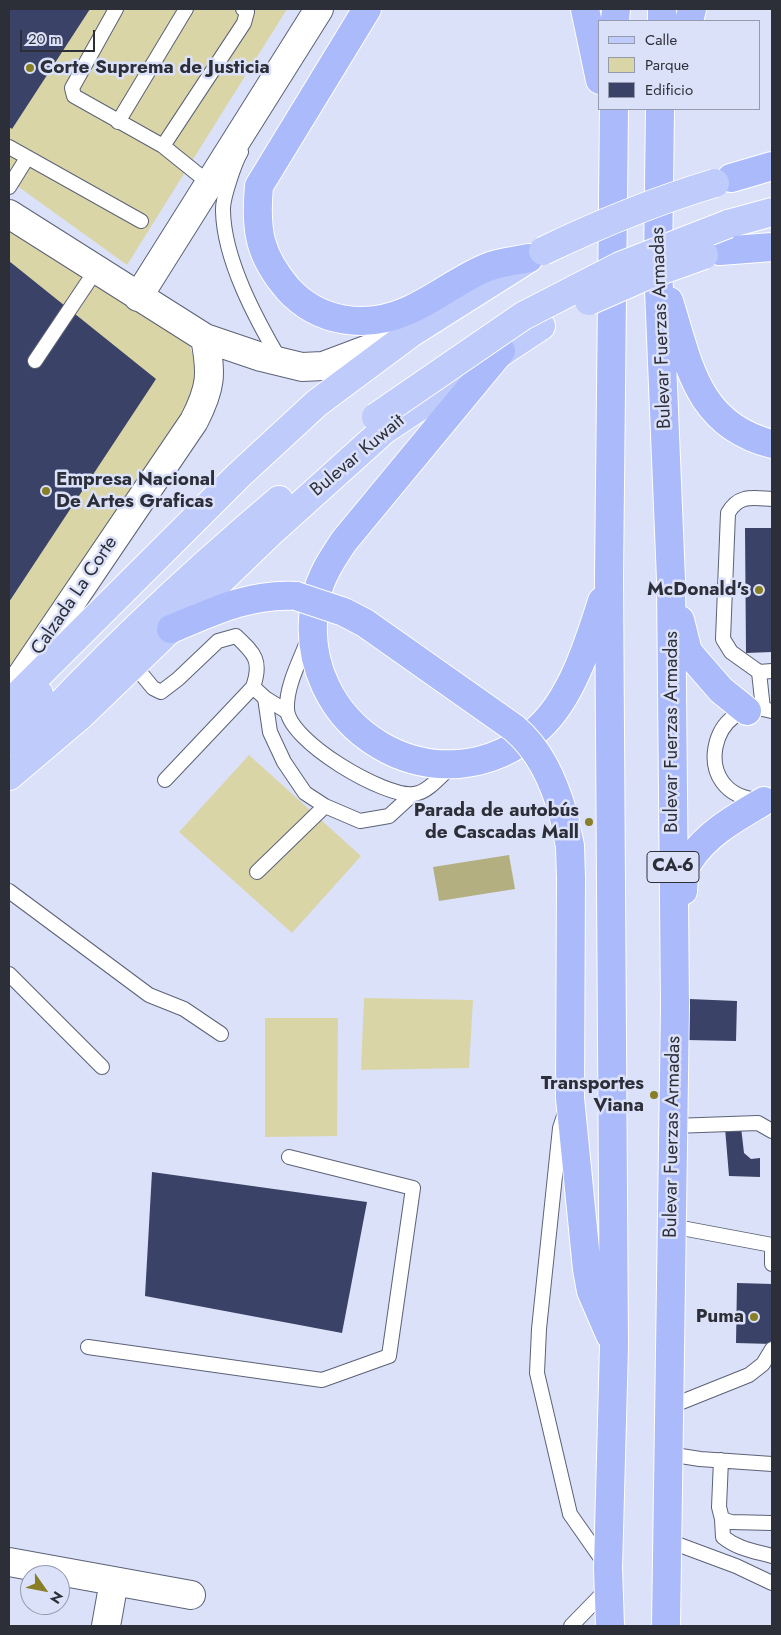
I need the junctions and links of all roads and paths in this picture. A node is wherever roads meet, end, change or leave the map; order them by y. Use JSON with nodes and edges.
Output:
{"nodes":[{"id":1,"x":116,"y":9,"type":"edge"},
{"id":2,"x":186,"y":9,"type":"edge"},
{"id":3,"x":243,"y":9,"type":"edge"},
{"id":4,"x":319,"y":9,"type":"edge"},
{"id":5,"x":332,"y":9,"type":"edge"},
{"id":6,"x":367,"y":9,"type":"edge"},
{"id":7,"x":585,"y":9,"type":"edge"},
{"id":8,"x":598,"y":71,"type":"edge"},
{"id":9,"x":606,"y":110,"type":"edge"},
{"id":10,"x":614,"y":110,"type":"edge"},
{"id":11,"x":660,"y":110,"type":"edge"},
{"id":12,"x":669,"y":110,"type":"edge"},
{"id":13,"x":118,"y":122,"type":"junction"},
{"id":14,"x":163,"y":146,"type":"junction"},
{"id":15,"x":613,"y":146,"type":"junction"},
{"id":16,"x":9,"y":147,"type":"edge"},
{"id":17,"x":660,"y":147,"type":"junction"},
{"id":18,"x":27,"y":158,"type":"junction"},
{"id":19,"x":772,"y":166,"type":"edge"},
{"id":20,"x":772,"y":174,"type":"edge"},
{"id":21,"x":723,"y":181,"type":"junction"},
{"id":22,"x":209,"y":183,"type":"junction"},
{"id":23,"x":9,"y":188,"type":"edge"},
{"id":24,"x":772,"y":212,"type":"edge"},
{"id":25,"x":9,"y":214,"type":"edge"},
{"id":26,"x":141,"y":221,"type":"dead end"},
{"id":27,"x":772,"y":236,"type":"edge"},
{"id":28,"x":772,"y":247,"type":"edge"},
{"id":29,"x":712,"y":253,"type":"junction"},
{"id":30,"x":536,"y":255,"type":"junction"},
{"id":31,"x":658,"y":265,"type":"junction"},
{"id":32,"x":96,"y":270,"type":"junction"},
{"id":33,"x":138,"y":297,"type":"junction"},
{"id":34,"x":411,"y":333,"type":"junction"},
{"id":35,"x":205,"y":338,"type":"junction"},
{"id":36,"x":501,"y":351,"type":"junction"},
{"id":37,"x":383,"y":356,"type":"junction"},
{"id":38,"x":36,"y":361,"type":"dead end"},
{"id":39,"x":282,"y":363,"type":"junction"},
{"id":40,"x":772,"y":444,"type":"edge"},
{"id":41,"x":772,"y":499,"type":"edge"},
{"id":42,"x":609,"y":578,"type":"junction"},
{"id":43,"x":671,"y":580,"type":"junction"},
{"id":44,"x":312,"y":628,"type":"junction"},
{"id":45,"x":171,"y":629,"type":"junction"},
{"id":46,"x":134,"y":666,"type":"junction"},
{"id":47,"x":766,"y":672,"type":"edge"},
{"id":48,"x":253,"y":687,"type":"junction"},
{"id":49,"x":9,"y":694,"type":"edge"},
{"id":50,"x":265,"y":698,"type":"junction"},
{"id":51,"x":9,"y":704,"type":"edge"},
{"id":52,"x":764,"y":710,"type":"edge"},
{"id":53,"x":286,"y":711,"type":"junction"},
{"id":54,"x":9,"y":728,"type":"edge"},
{"id":55,"x":9,"y":761,"type":"edge"},
{"id":56,"x":454,"y":764,"type":"junction"},
{"id":57,"x":9,"y":776,"type":"edge"},
{"id":58,"x":165,"y":780,"type":"dead end"},
{"id":59,"x":413,"y":794,"type":"junction"},
{"id":60,"x":768,"y":799,"type":"edge"},
{"id":61,"x":325,"y":806,"type":"junction"},
{"id":62,"x":257,"y":872,"type":"dead end"},
{"id":63,"x":9,"y":891,"type":"edge"},
{"id":64,"x":9,"y":974,"type":"edge"},
{"id":65,"x":675,"y":1007,"type":"junction"},
{"id":66,"x":221,"y":1034,"type":"dead end"},
{"id":67,"x":102,"y":1067,"type":"dead end"},
{"id":68,"x":570,"y":1098,"type":"junction"},
{"id":69,"x":673,"y":1126,"type":"junction"},
{"id":70,"x":772,"y":1131,"type":"edge"},
{"id":71,"x":289,"y":1157,"type":"dead end"},
{"id":72,"x":671,"y":1226,"type":"junction"},
{"id":73,"x":772,"y":1238,"type":"edge"},
{"id":74,"x":772,"y":1245,"type":"edge"},
{"id":75,"x":772,"y":1264,"type":"edge"},
{"id":76,"x":614,"y":1346,"type":"junction"},
{"id":77,"x":88,"y":1347,"type":"dead end"},
{"id":78,"x":772,"y":1349,"type":"edge"},
{"id":79,"x":669,"y":1407,"type":"junction"},
{"id":80,"x":668,"y":1454,"type":"junction"},
{"id":81,"x":721,"y":1460,"type":"junction"},
{"id":82,"x":772,"y":1464,"type":"edge"},
{"id":83,"x":722,"y":1518,"type":"junction"},
{"id":84,"x":772,"y":1523,"type":"edge"},
{"id":85,"x":666,"y":1540,"type":"junction"},
{"id":86,"x":772,"y":1556,"type":"edge"},
{"id":87,"x":9,"y":1562,"type":"edge"},
{"id":88,"x":608,"y":1577,"type":"junction"},
{"id":89,"x":114,"y":1582,"type":"junction"},
{"id":90,"x":772,"y":1583,"type":"edge"},
{"id":91,"x":191,"y":1595,"type":"dead end"},
{"id":92,"x":106,"y":1626,"type":"edge"},
{"id":93,"x":571,"y":1626,"type":"edge"},
{"id":94,"x":610,"y":1626,"type":"edge"},
{"id":95,"x":666,"y":1626,"type":"edge"}],
"edges":[{"from":1,"to":13,"type":"lane"},
{"from":2,"to":13,"type":"lane"},
{"from":3,"to":14,"type":"lane"},
{"from":4,"to":22,"type":"street"},
{"from":5,"to":39,"type":"lane"},
{"from":6,"to":30,"type":"highway"},
{"from":7,"to":8,"type":"highway"},
{"from":9,"to":15,"type":"highway"},
{"from":10,"to":15,"type":"highway"},
{"from":11,"to":17,"type":"highway","name":"Bulevar Fuerzas Armadas","number":"CA-6"},
{"from":12,"to":17,"type":"highway"},
{"from":13,"to":14,"type":"lane"},
{"from":14,"to":22,"type":"lane"},
{"from":15,"to":42,"type":"highway"},
{"from":16,"to":18,"type":"lane"},
{"from":17,"to":31,"type":"highway","name":"Bulevar Fuerzas Armadas","number":"CA-6"},
{"from":18,"to":23,"type":"lane"},
{"from":18,"to":26,"type":"lane"},
{"from":19,"to":21,"type":"highway"},
{"from":20,"to":21,"type":"main road"},
{"from":21,"to":30,"type":"main road","bridge":true},
{"from":22,"to":33,"type":"street"},
{"from":24,"to":55,"type":"main road","bridge":true},
{"from":25,"to":32,"type":"street"},
{"from":27,"to":29,"type":"main road","name":"Bulevar Kuwait"},
{"from":28,"to":29,"type":"highway"},
{"from":29,"to":36,"type":"main road","name":"Bulevar Kuwait","bridge":true},
{"from":30,"to":34,"type":"main road"},
{"from":31,"to":40,"type":"highway"},
{"from":31,"to":43,"type":"highway","name":"Bulevar Fuerzas Armadas","number":"CA-6"},
{"from":32,"to":33,"type":"street"},
{"from":32,"to":38,"type":"lane"},
{"from":33,"to":35,"type":"street"},
{"from":34,"to":37,"type":"main road"},
{"from":34,"to":39,"type":"street"},
{"from":35,"to":39,"type":"street"},
{"from":35,"to":49,"type":"street","name":"Calzada La Corte"},
{"from":36,"to":44,"type":"highway"},
{"from":36,"to":45,"type":"main road","name":"Bulevar Kuwait"},
{"from":37,"to":51,"type":"main road"},
{"from":37,"to":54,"type":"main road"},
{"from":41,"to":47,"type":"lane"},
{"from":42,"to":56,"type":"highway"},
{"from":42,"to":76,"type":"highway"},
{"from":43,"to":52,"type":"highway"},
{"from":43,"to":65,"type":"highway","name":"Bulevar Fuerzas Armadas","number":"CA-6"},
{"from":44,"to":53,"type":"lane"},
{"from":44,"to":56,"type":"highway"},
{"from":45,"to":46,"type":"main road","name":"Bulevar Kuwait"},
{"from":45,"to":68,"type":"highway","bridge":true},
{"from":46,"to":48,"type":"lane"},
{"from":46,"to":57,"type":"main road","name":"Bulevar Kuwait"},
{"from":47,"to":52,"type":"lane"},
{"from":48,"to":50,"type":"lane"},
{"from":48,"to":58,"type":"lane"},
{"from":50,"to":53,"type":"lane"},
{"from":50,"to":61,"type":"lane"},
{"from":52,"to":60,"type":"lane"},
{"from":53,"to":59,"type":"lane"},
{"from":56,"to":59,"type":"lane"},
{"from":59,"to":61,"type":"lane"},
{"from":60,"to":65,"type":"highway"},
{"from":61,"to":62,"type":"lane"},
{"from":63,"to":66,"type":"lane"},
{"from":64,"to":67,"type":"lane"},
{"from":65,"to":69,"type":"highway","name":"Bulevar Fuerzas Armadas","number":"CA-6"},
{"from":68,"to":76,"type":"highway"},
{"from":68,"to":88,"type":"lane"},
{"from":69,"to":70,"type":"lane"},
{"from":69,"to":72,"type":"highway","name":"Bulevar Fuerzas Armadas","number":"CA-6"},
{"from":71,"to":77,"type":"lane"},
{"from":72,"to":74,"type":"lane"},
{"from":72,"to":79,"type":"highway","name":"Bulevar Fuerzas Armadas","number":"CA-6"},
{"from":73,"to":74,"type":"lane"},
{"from":74,"to":75,"type":"lane"},
{"from":76,"to":88,"type":"highway"},
{"from":78,"to":79,"type":"lane"},
{"from":79,"to":80,"type":"highway","name":"Bulevar Fuerzas Armadas","number":"CA-6"},
{"from":80,"to":81,"type":"lane"},
{"from":80,"to":85,"type":"highway","name":"Bulevar Fuerzas Armadas","number":"CA-6"},
{"from":81,"to":82,"type":"lane"},
{"from":81,"to":83,"type":"lane"},
{"from":83,"to":84,"type":"lane"},
{"from":83,"to":86,"type":"lane"},
{"from":85,"to":90,"type":"lane"},
{"from":85,"to":95,"type":"highway","name":"Bulevar Fuerzas Armadas","number":"CA-6"},
{"from":87,"to":89,"type":"street"},
{"from":88,"to":93,"type":"lane"},
{"from":88,"to":94,"type":"highway"},
{"from":89,"to":91,"type":"street"},
{"from":89,"to":92,"type":"street"}]}
